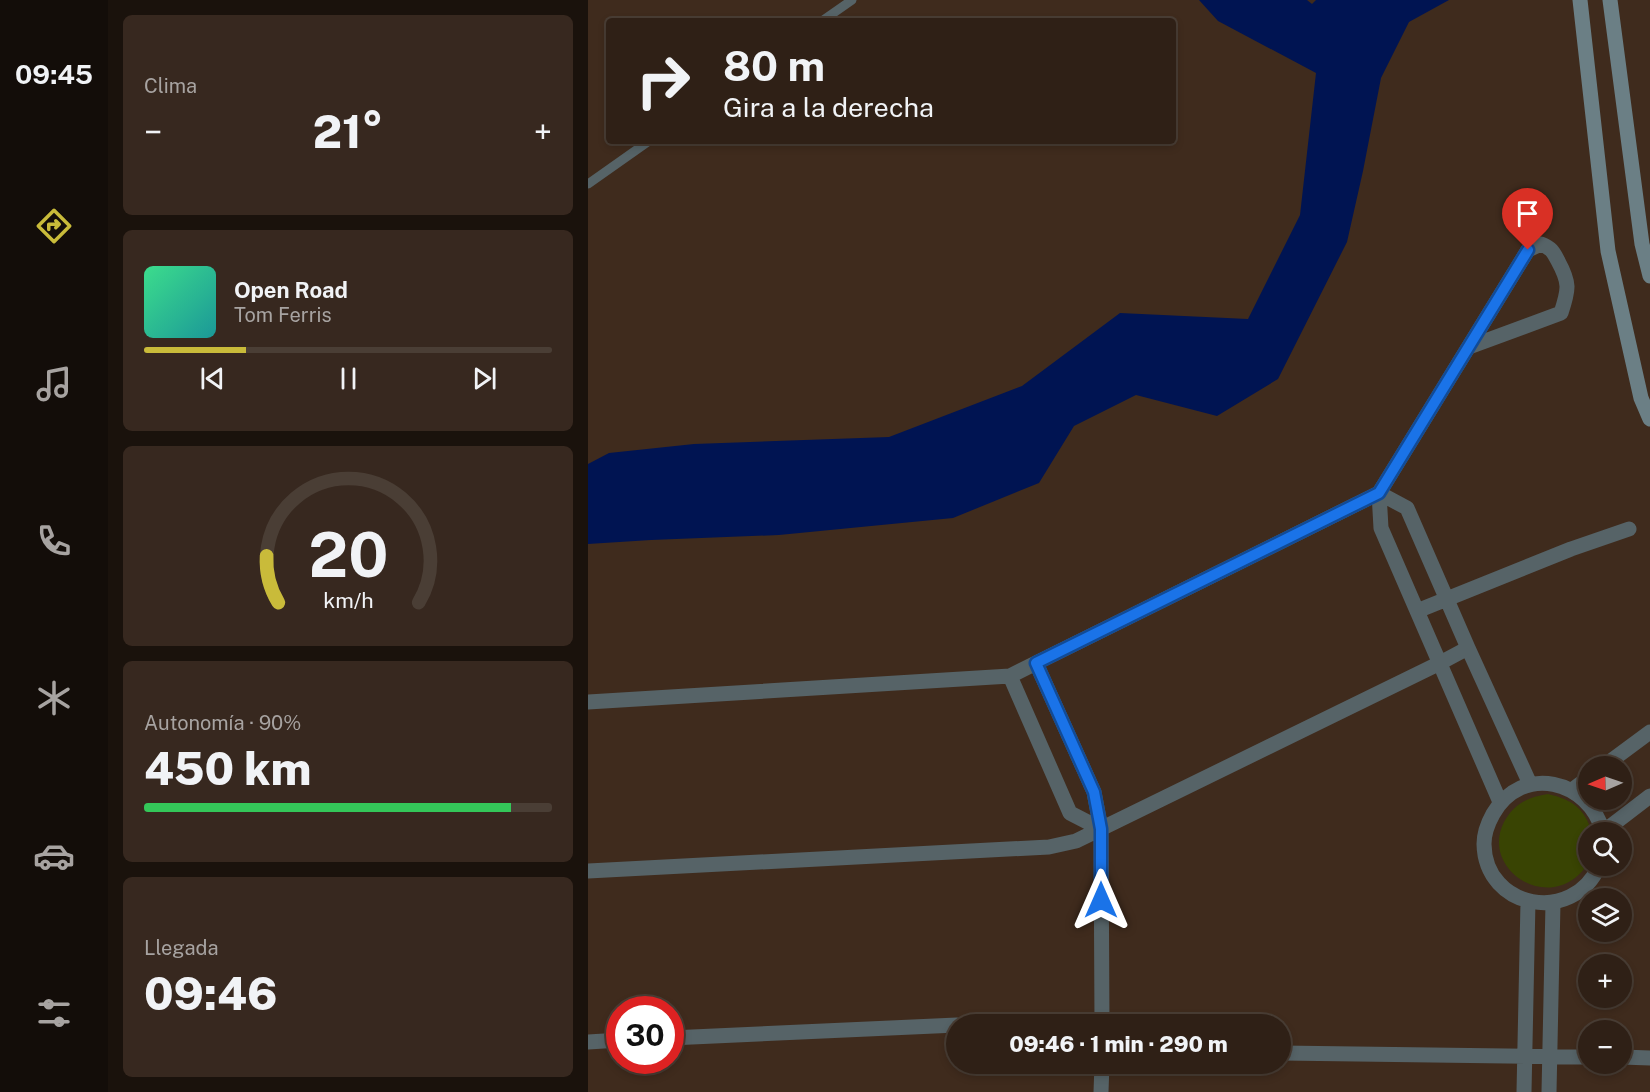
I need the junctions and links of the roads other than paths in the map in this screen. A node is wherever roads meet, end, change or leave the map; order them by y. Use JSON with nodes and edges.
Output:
{"nodes":[{"id":1,"x":852,"y":0,"type":"edge"},
{"id":2,"x":1580,"y":0,"type":"edge"},
{"id":3,"x":1610,"y":0,"type":"edge"},
{"id":4,"x":826,"y":18,"type":"edge"},
{"id":5,"x":645,"y":144,"type":"edge"},
{"id":6,"x":588,"y":184,"type":"edge"},
{"id":7,"x":1650,"y":276,"type":"edge"},
{"id":8,"x":1469,"y":347,"type":"junction"},
{"id":9,"x":1650,"y":419,"type":"edge"},
{"id":10,"x":1379,"y":493,"type":"junction"},
{"id":11,"x":1629,"y":529,"type":"dead end"},
{"id":12,"x":1446,"y":599,"type":"junction"},
{"id":13,"x":1417,"y":611,"type":"junction"},
{"id":14,"x":1467,"y":648,"type":"junction"},
{"id":15,"x":1036,"y":663,"type":"junction"},
{"id":16,"x":1440,"y":663,"type":"junction"},
{"id":17,"x":1010,"y":676,"type":"junction"},
{"id":18,"x":588,"y":702,"type":"edge"},
{"id":19,"x":1650,"y":732,"type":"edge"},
{"id":20,"x":1618,"y":756,"type":"edge"},
{"id":21,"x":1530,"y":784,"type":"junction"},
{"id":22,"x":1578,"y":786,"type":"edge"},
{"id":23,"x":1572,"y":790,"type":"junction"},
{"id":24,"x":1650,"y":796,"type":"edge"},
{"id":25,"x":1500,"y":802,"type":"junction"},
{"id":26,"x":1600,"y":822,"type":"edge"},
{"id":27,"x":1616,"y":822,"type":"edge"},
{"id":28,"x":1101,"y":829,"type":"junction"},
{"id":29,"x":588,"y":871,"type":"edge"},
{"id":30,"x":1594,"y":876,"type":"edge"},
{"id":31,"x":1528,"y":901,"type":"junction"},
{"id":32,"x":1553,"y":903,"type":"junction"},
{"id":33,"x":1102,"y":1014,"type":"edge"},
{"id":34,"x":946,"y":1025,"type":"edge"},
{"id":35,"x":684,"y":1037,"type":"edge"},
{"id":36,"x":606,"y":1041,"type":"edge"},
{"id":37,"x":588,"y":1042,"type":"edge"},
{"id":38,"x":1291,"y":1053,"type":"edge"},
{"id":39,"x":1525,"y":1056,"type":"junction"},
{"id":40,"x":1550,"y":1056,"type":"junction"},
{"id":41,"x":1578,"y":1057,"type":"edge"},
{"id":42,"x":1632,"y":1058,"type":"edge"},
{"id":43,"x":1650,"y":1058,"type":"edge"},
{"id":44,"x":1102,"y":1074,"type":"edge"},
{"id":45,"x":1101,"y":1092,"type":"edge"},
{"id":46,"x":1524,"y":1092,"type":"edge"},
{"id":47,"x":1549,"y":1092,"type":"edge"}],
"edges":[{"from":1,"to":4,"type":"lane"},
{"from":2,"to":9,"type":"street"},
{"from":3,"to":7,"type":"street"},
{"from":5,"to":6,"type":"lane"},
{"from":8,"to":8,"type":"street"},
{"from":8,"to":10,"type":"street"},
{"from":10,"to":12,"type":"street"},
{"from":10,"to":13,"type":"street"},
{"from":10,"to":15,"type":"street"},
{"from":11,"to":12,"type":"street"},
{"from":12,"to":13,"type":"street"},
{"from":12,"to":14,"type":"street"},
{"from":13,"to":16,"type":"street"},
{"from":14,"to":16,"type":"street"},
{"from":14,"to":21,"type":"street"},
{"from":15,"to":17,"type":"street"},
{"from":15,"to":28,"type":"street"},
{"from":16,"to":25,"type":"street"},
{"from":16,"to":28,"type":"street"},
{"from":17,"to":18,"type":"street"},
{"from":17,"to":28,"type":"street"},
{"from":19,"to":20,"type":"street"},
{"from":21,"to":23,"type":"street"},
{"from":21,"to":25,"type":"street"},
{"from":22,"to":23,"type":"street"},
{"from":23,"to":26,"type":"street"},
{"from":24,"to":27,"type":"street"},
{"from":25,"to":31,"type":"street"},
{"from":28,"to":29,"type":"street"},
{"from":28,"to":33,"type":"street"},
{"from":30,"to":32,"type":"street"},
{"from":31,"to":32,"type":"street"},
{"from":31,"to":39,"type":"street"},
{"from":32,"to":40,"type":"street"},
{"from":34,"to":35,"type":"street"},
{"from":36,"to":37,"type":"street"},
{"from":38,"to":39,"type":"street"},
{"from":39,"to":40,"type":"street"},
{"from":39,"to":46,"type":"street"},
{"from":40,"to":41,"type":"street"},
{"from":40,"to":47,"type":"street"},
{"from":42,"to":43,"type":"street"},
{"from":44,"to":45,"type":"street"}]}
